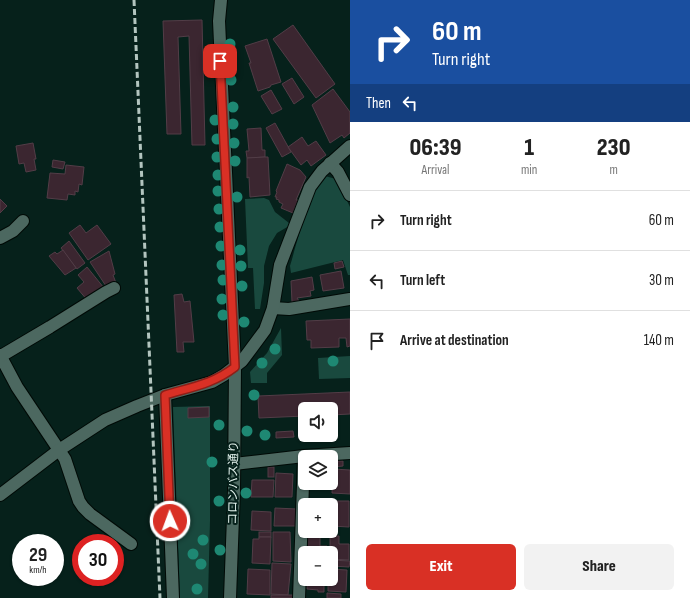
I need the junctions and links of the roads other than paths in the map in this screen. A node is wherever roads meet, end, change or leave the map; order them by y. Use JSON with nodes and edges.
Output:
{"nodes":[{"id":1,"x":221,"y":0,"type":"edge"},
{"id":2,"x":350,"y":146,"type":"edge"},
{"id":3,"x":330,"y":163,"type":"junction"},
{"id":4,"x":350,"y":195,"type":"edge"},
{"id":5,"x":23,"y":221,"type":"dead end"},
{"id":6,"x":0,"y":238,"type":"edge"},
{"id":7,"x":114,"y":288,"type":"dead end"},
{"id":8,"x":350,"y":298,"type":"edge"},
{"id":9,"x":273,"y":308,"type":"junction"},
{"id":10,"x":1,"y":356,"type":"edge"},
{"id":11,"x":235,"y":367,"type":"junction"},
{"id":12,"x":165,"y":395,"type":"junction"},
{"id":13,"x":59,"y":450,"type":"junction"},
{"id":14,"x":350,"y":454,"type":"edge"},
{"id":15,"x":338,"y":455,"type":"edge"},
{"id":16,"x":298,"y":457,"type":"edge"},
{"id":17,"x":234,"y":464,"type":"junction"},
{"id":18,"x":303,"y":490,"type":"edge"},
{"id":19,"x":0,"y":494,"type":"edge"},
{"id":20,"x":131,"y":544,"type":"dead end"},
{"id":21,"x":173,"y":598,"type":"edge"},
{"id":22,"x":230,"y":598,"type":"edge"},
{"id":23,"x":299,"y":598,"type":"edge"}],
"edges":[{"from":1,"to":11,"type":"street","name":"コロンバス通り"},
{"from":2,"to":3,"type":"street"},
{"from":3,"to":4,"type":"street"},
{"from":3,"to":9,"type":"street"},
{"from":5,"to":6,"type":"street"},
{"from":7,"to":10,"type":"street"},
{"from":8,"to":9,"type":"street"},
{"from":9,"to":11,"type":"street"},
{"from":10,"to":13,"type":"street"},
{"from":11,"to":12,"type":"street"},
{"from":11,"to":17,"type":"street","name":"コロンバス通り"},
{"from":12,"to":13,"type":"street"},
{"from":12,"to":21,"type":"street"},
{"from":13,"to":19,"type":"street"},
{"from":13,"to":20,"type":"street"},
{"from":14,"to":15,"type":"street"},
{"from":16,"to":17,"type":"street"},
{"from":17,"to":22,"type":"street","name":"コロンバス通り"},
{"from":18,"to":23,"type":"street"}]}
